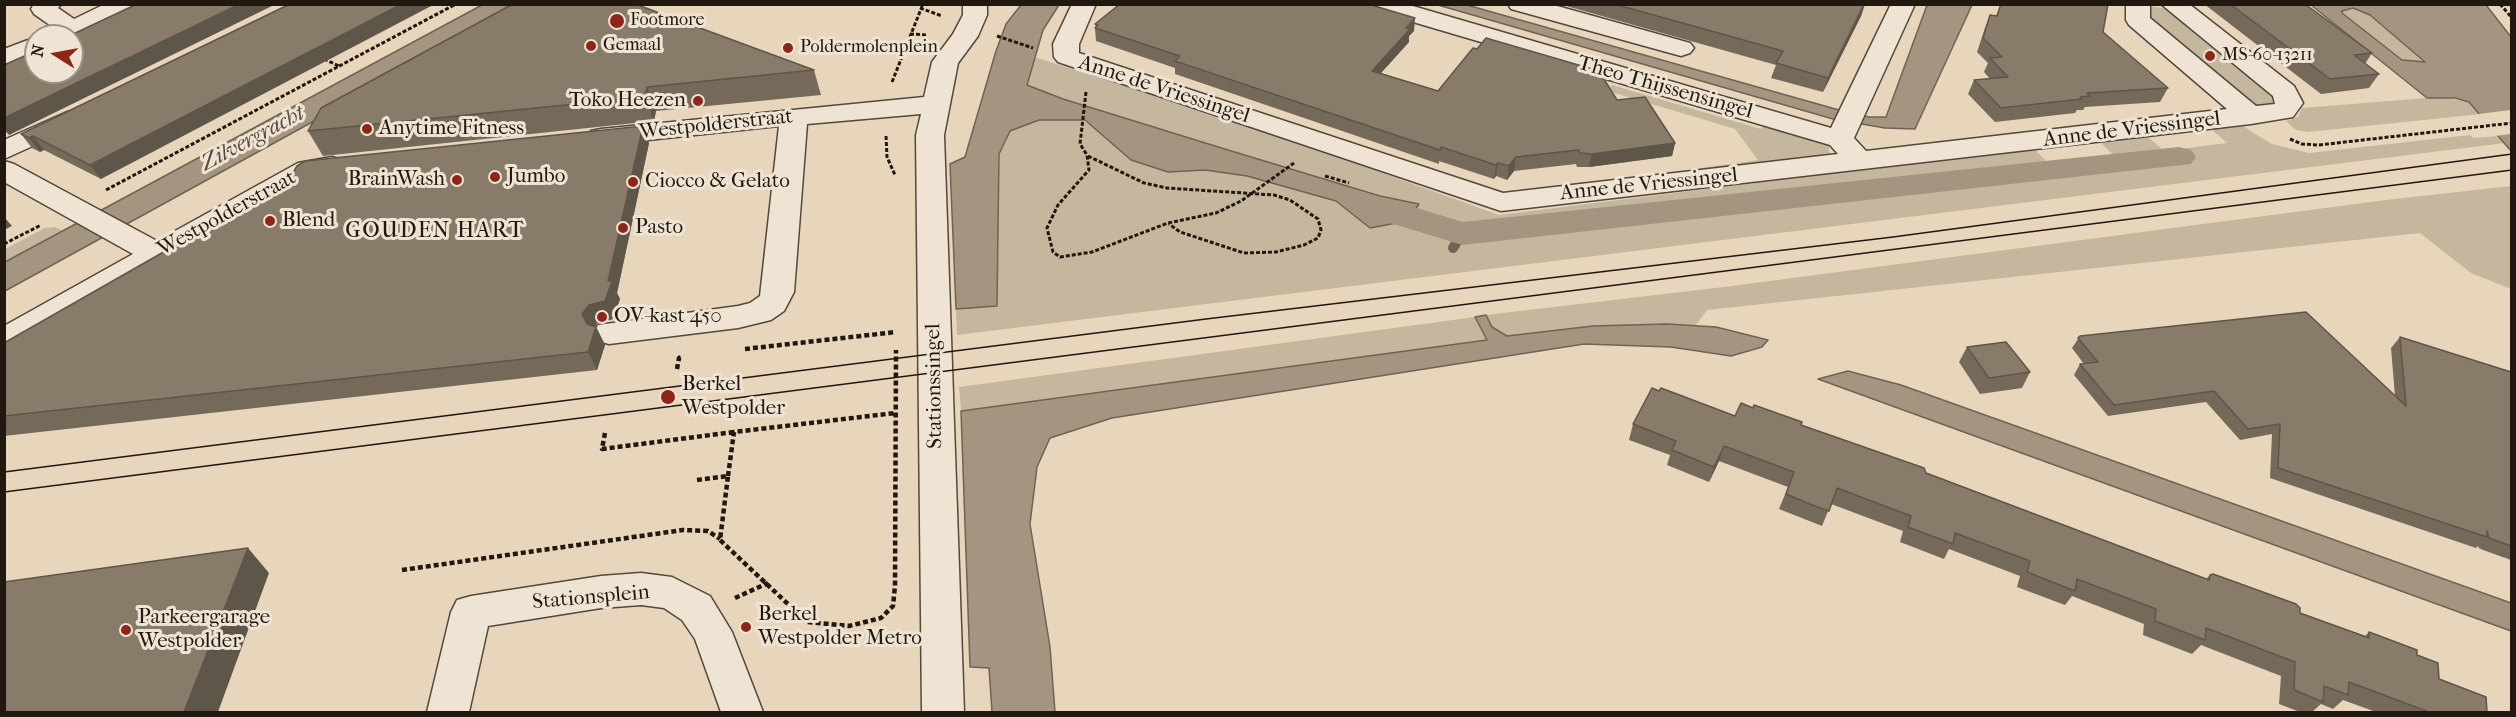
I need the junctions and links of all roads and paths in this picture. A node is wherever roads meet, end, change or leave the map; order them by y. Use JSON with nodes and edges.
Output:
{"nodes":[{"id":1,"x":49,"y":4,"type":"edge"},
{"id":2,"x":126,"y":4,"type":"edge"},
{"id":3,"x":456,"y":4,"type":"edge"},
{"id":4,"x":923,"y":4,"type":"edge"},
{"id":5,"x":973,"y":4,"type":"edge"},
{"id":6,"x":1084,"y":4,"type":"edge"},
{"id":7,"x":1378,"y":4,"type":"edge"},
{"id":8,"x":1521,"y":4,"type":"edge"},
{"id":9,"x":1904,"y":4,"type":"edge"},
{"id":10,"x":2138,"y":4,"type":"edge"},
{"id":11,"x":2173,"y":4,"type":"edge"},
{"id":12,"x":2500,"y":4,"type":"edge"},
{"id":13,"x":2511,"y":18,"type":"edge"},
{"id":14,"x":57,"y":24,"type":"edge"},
{"id":15,"x":82,"y":24,"type":"edge"},
{"id":16,"x":993,"y":35,"type":"dead end"},
{"id":17,"x":1035,"y":48,"type":"dead end"},
{"id":18,"x":1681,"y":48,"type":"dead end"},
{"id":19,"x":24,"y":50,"type":"edge"},
{"id":20,"x":318,"y":57,"type":"edge"},
{"id":21,"x":4,"y":59,"type":"edge"},
{"id":22,"x":340,"y":66,"type":"junction"},
{"id":23,"x":1086,"y":92,"type":"dead end"},
{"id":24,"x":935,"y":105,"type":"junction"},
{"id":25,"x":887,"y":107,"type":"junction"},
{"id":26,"x":87,"y":110,"type":"edge"},
{"id":27,"x":2251,"y":116,"type":"junction"},
{"id":28,"x":794,"y":117,"type":"junction"},
{"id":29,"x":2511,"y":123,"type":"edge"},
{"id":30,"x":1847,"y":124,"type":"junction"},
{"id":31,"x":580,"y":140,"type":"edge"},
{"id":32,"x":4,"y":151,"type":"edge"},
{"id":33,"x":1087,"y":156,"type":"junction"},
{"id":34,"x":1860,"y":162,"type":"junction"},
{"id":35,"x":355,"y":164,"type":"edge"},
{"id":36,"x":1292,"y":165,"type":"dead end"},
{"id":37,"x":4,"y":171,"type":"edge"},
{"id":38,"x":897,"y":180,"type":"dead end"},
{"id":39,"x":1251,"y":194,"type":"junction"},
{"id":40,"x":79,"y":211,"type":"junction"},
{"id":41,"x":1168,"y":223,"type":"junction"},
{"id":42,"x":156,"y":254,"type":"junction"},
{"id":43,"x":896,"y":320,"type":"dead end"},
{"id":44,"x":896,"y":332,"type":"junction"},
{"id":45,"x":609,"y":333,"type":"dead end"},
{"id":46,"x":843,"y":337,"type":"dead end"},
{"id":47,"x":4,"y":340,"type":"edge"},
{"id":48,"x":744,"y":349,"type":"dead end"},
{"id":49,"x":733,"y":351,"type":"dead end"},
{"id":50,"x":690,"y":356,"type":"dead end"},
{"id":51,"x":677,"y":369,"type":"dead end"},
{"id":52,"x":895,"y":413,"type":"junction"},
{"id":53,"x":734,"y":432,"type":"junction"},
{"id":54,"x":605,"y":433,"type":"dead end"},
{"id":55,"x":728,"y":476,"type":"junction"},
{"id":56,"x":697,"y":480,"type":"dead end"},
{"id":57,"x":720,"y":540,"type":"junction"},
{"id":58,"x":402,"y":570,"type":"dead end"},
{"id":59,"x":768,"y":583,"type":"junction"},
{"id":60,"x":735,"y":598,"type":"dead end"},
{"id":61,"x":448,"y":712,"type":"edge"},
{"id":62,"x":742,"y":712,"type":"edge"},
{"id":63,"x":944,"y":712,"type":"edge"}],
"edges":[{"from":1,"to":14,"type":"street"},
{"from":2,"to":15,"type":"street"},
{"from":3,"to":22,"type":"path"},
{"from":4,"to":25,"type":"path"},
{"from":5,"to":24,"type":"street","name":"Stationssingel"},
{"from":6,"to":34,"type":"street","name":"Anne de Vriessingel"},
{"from":7,"to":30,"type":"street","name":"Theo Thijssensingel"},
{"from":8,"to":18,"type":"street","name":"Theo Thijssensingel"},
{"from":9,"to":30,"type":"street"},
{"from":10,"to":27,"type":"street"},
{"from":11,"to":27,"type":"street","name":"Anne de Vriessingel"},
{"from":12,"to":13,"type":"path"},
{"from":16,"to":17,"type":"path"},
{"from":19,"to":21,"type":"street"},
{"from":20,"to":22,"type":"path"},
{"from":22,"to":40,"type":"path"},
{"from":23,"to":33,"type":"path"},
{"from":24,"to":25,"type":"street","name":"Westpolderstraat"},
{"from":24,"to":63,"type":"street","name":"Stationssingel"},
{"from":25,"to":28,"type":"street","name":"Westpolderstraat"},
{"from":25,"to":38,"type":"path"},
{"from":26,"to":32,"type":"street"},
{"from":27,"to":29,"type":"path"},
{"from":27,"to":34,"type":"street","name":"Anne de Vriessingel"},
{"from":28,"to":31,"type":"street","name":"Westpolderstraat"},
{"from":28,"to":45,"type":"street"},
{"from":30,"to":34,"type":"street"},
{"from":33,"to":39,"type":"path"},
{"from":33,"to":41,"type":"path"},
{"from":35,"to":42,"type":"street","name":"Westpolderstraat"},
{"from":36,"to":39,"type":"path"},
{"from":37,"to":40,"type":"street"},
{"from":39,"to":41,"type":"path"},
{"from":39,"to":41,"type":"path"},
{"from":40,"to":42,"type":"street"},
{"from":42,"to":47,"type":"street","name":"Westpolderstraat"},
{"from":43,"to":44,"type":"path","name":"Stationssingel"},
{"from":44,"to":46,"type":"path"},
{"from":44,"to":52,"type":"path","name":"Stationssingel"},
{"from":48,"to":49,"type":"path"},
{"from":50,"to":51,"type":"path"},
{"from":52,"to":53,"type":"path"},
{"from":52,"to":59,"type":"path","name":"Stationssingel"},
{"from":53,"to":54,"type":"path"},
{"from":53,"to":55,"type":"path"},
{"from":55,"to":56,"type":"path"},
{"from":55,"to":57,"type":"path"},
{"from":57,"to":58,"type":"path"},
{"from":57,"to":59,"type":"path"},
{"from":59,"to":60,"type":"path"},
{"from":61,"to":62,"type":"street","name":"Stationsplein"}]}
